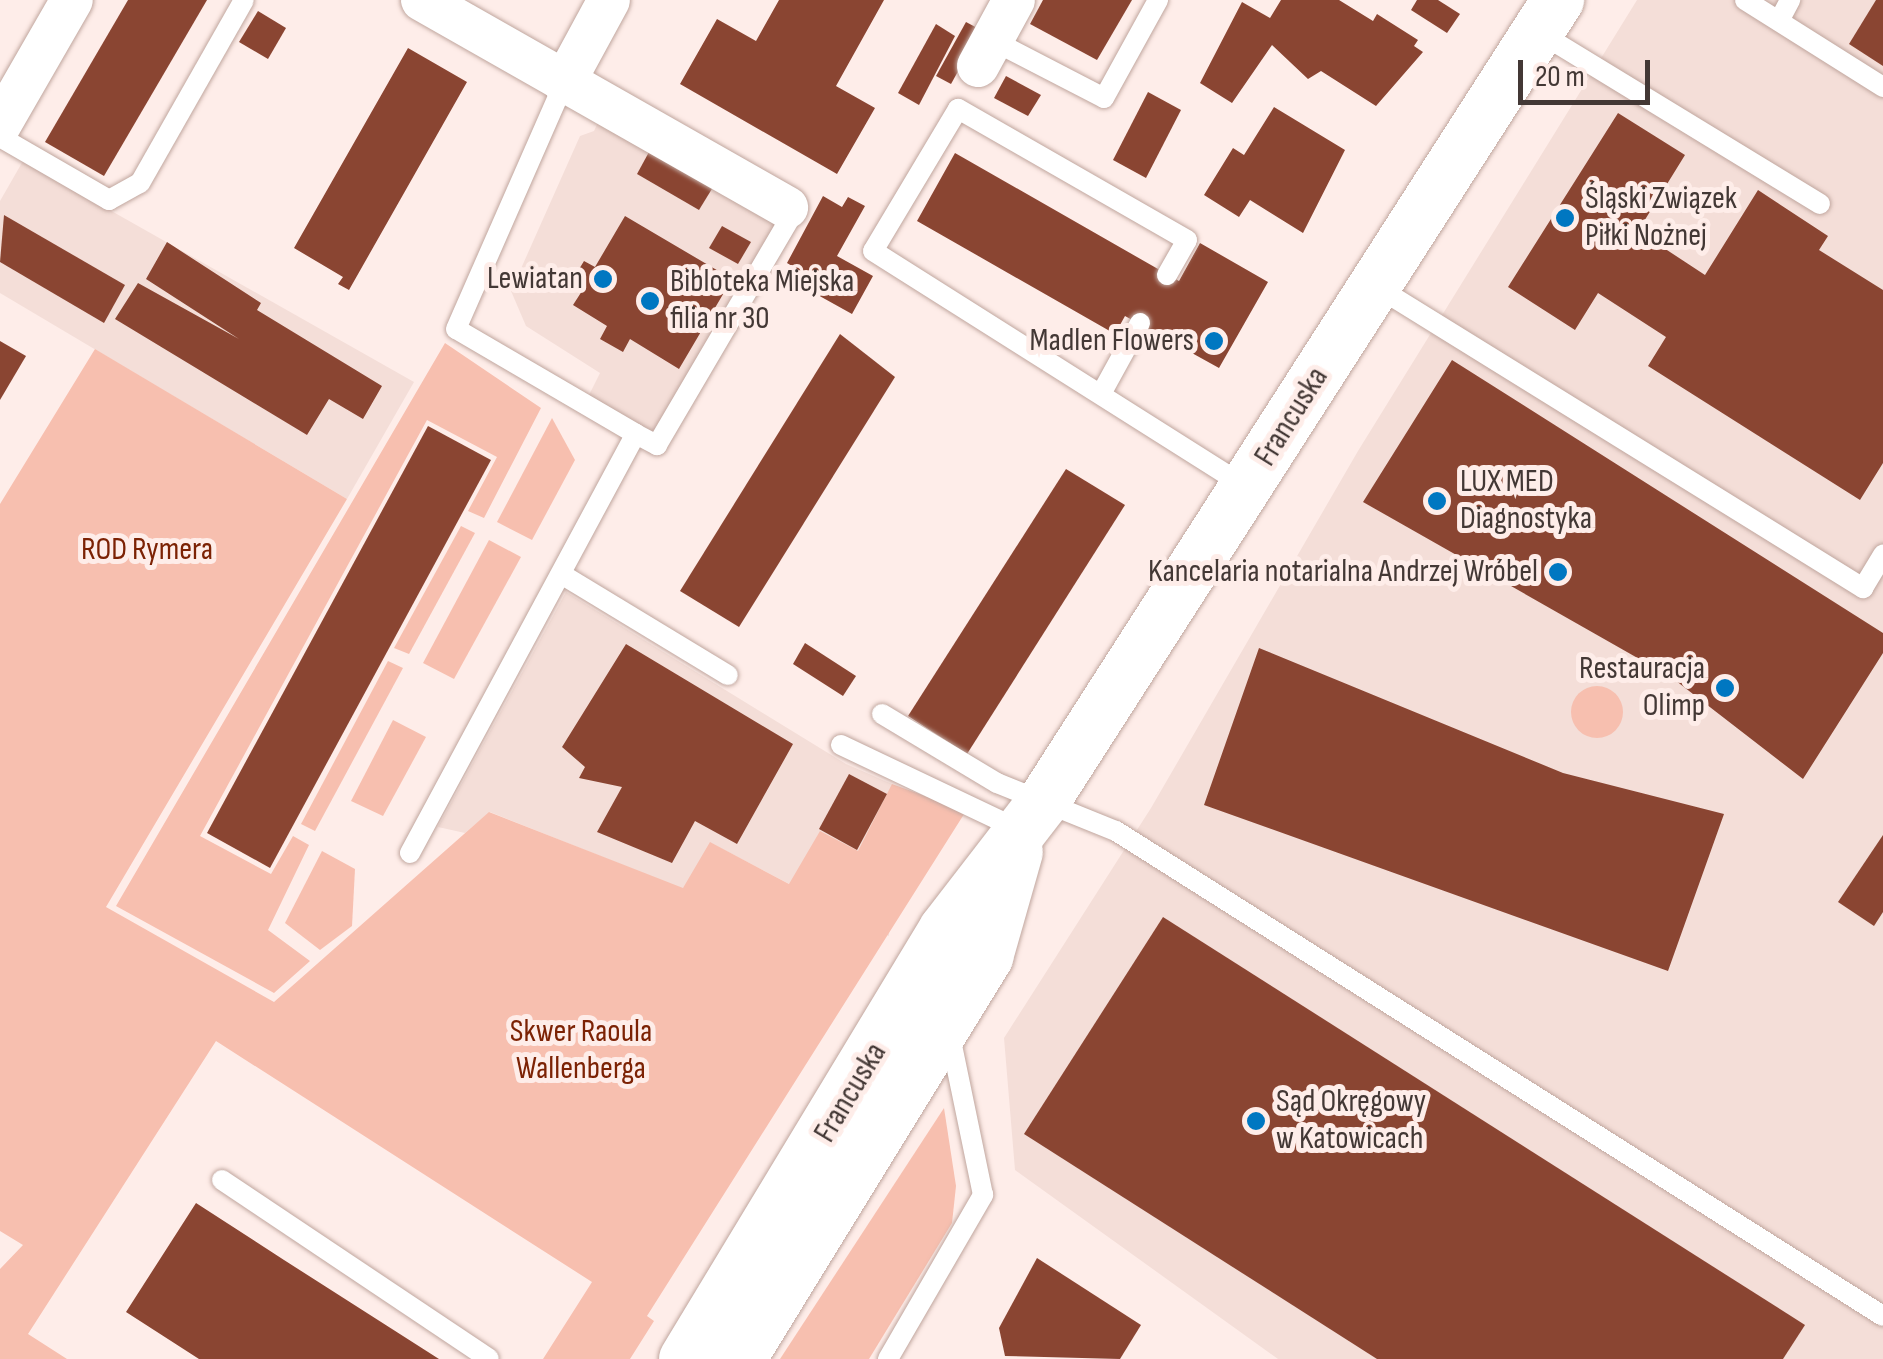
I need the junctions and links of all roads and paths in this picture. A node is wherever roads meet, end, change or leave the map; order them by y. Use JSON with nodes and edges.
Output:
{"nodes":[{"id":1,"x":72,"y":0,"type":"edge"},
{"id":2,"x":244,"y":0,"type":"edge"},
{"id":3,"x":422,"y":0,"type":"edge"},
{"id":4,"x":609,"y":0,"type":"edge"},
{"id":5,"x":1014,"y":0,"type":"edge"},
{"id":6,"x":1158,"y":0,"type":"edge"},
{"id":7,"x":1745,"y":0,"type":"edge"},
{"id":8,"x":1790,"y":0,"type":"edge"},
{"id":9,"x":1548,"y":16,"type":"edge"},
{"id":10,"x":1779,"y":21,"type":"junction"},
{"id":11,"x":985,"y":53,"type":"joint"},
{"id":12,"x":564,"y":82,"type":"junction"},
{"id":13,"x":1883,"y":87,"type":"edge"},
{"id":14,"x":0,"y":125,"type":"edge"},
{"id":15,"x":0,"y":138,"type":"edge"},
{"id":16,"x":1820,"y":204,"type":"dead end"},
{"id":17,"x":787,"y":207,"type":"joint"},
{"id":18,"x":1168,"y":274,"type":"dead end"},
{"id":19,"x":1375,"y":286,"type":"junction"},
{"id":20,"x":1140,"y":323,"type":"dead end"},
{"id":21,"x":1101,"y":394,"type":"junction"},
{"id":22,"x":636,"y":434,"type":"junction"},
{"id":23,"x":1248,"y":488,"type":"junction"},
{"id":24,"x":1883,"y":556,"type":"edge"},
{"id":25,"x":561,"y":574,"type":"junction"},
{"id":26,"x":728,"y":675,"type":"dead end"},
{"id":27,"x":882,"y":714,"type":"dead end"},
{"id":28,"x":841,"y":745,"type":"dead end"},
{"id":29,"x":1033,"y":816,"type":"junction"},
{"id":30,"x":410,"y":853,"type":"dead end"},
{"id":31,"x":948,"y":1023,"type":"junction"},
{"id":32,"x":222,"y":1180,"type":"dead end"},
{"id":33,"x":1883,"y":1316,"type":"edge"},
{"id":34,"x":489,"y":1359,"type":"edge"},
{"id":35,"x":685,"y":1359,"type":"edge"},
{"id":36,"x":740,"y":1359,"type":"edge"},
{"id":37,"x":888,"y":1359,"type":"edge"}],
"edges":[{"from":1,"to":14,"type":"street"},
{"from":2,"to":15,"type":"lane"},
{"from":3,"to":12,"type":"street"},
{"from":4,"to":12,"type":"street"},
{"from":5,"to":11,"type":"street"},
{"from":6,"to":11,"type":"lane"},
{"from":7,"to":10,"type":"lane"},
{"from":8,"to":10,"type":"lane"},
{"from":9,"to":16,"type":"lane"},
{"from":9,"to":19,"type":"street","name":"Francuska"},
{"from":10,"to":13,"type":"lane"},
{"from":12,"to":17,"type":"street"},
{"from":12,"to":22,"type":"lane"},
{"from":17,"to":22,"type":"lane"},
{"from":18,"to":21,"type":"lane"},
{"from":19,"to":23,"type":"street","name":"Francuska"},
{"from":19,"to":24,"type":"lane"},
{"from":20,"to":21,"type":"lane"},
{"from":21,"to":23,"type":"lane"},
{"from":22,"to":25,"type":"lane"},
{"from":23,"to":29,"type":"street","name":"Francuska"},
{"from":25,"to":26,"type":"lane"},
{"from":25,"to":30,"type":"lane"},
{"from":27,"to":29,"type":"lane"},
{"from":28,"to":29,"type":"lane"},
{"from":29,"to":31,"type":"street","name":"Francuska"},
{"from":29,"to":33,"type":"lane"},
{"from":29,"to":35,"type":"street","name":"Francuska"},
{"from":31,"to":36,"type":"street","name":"Francuska"},
{"from":31,"to":37,"type":"lane"},
{"from":32,"to":34,"type":"lane"}]}
